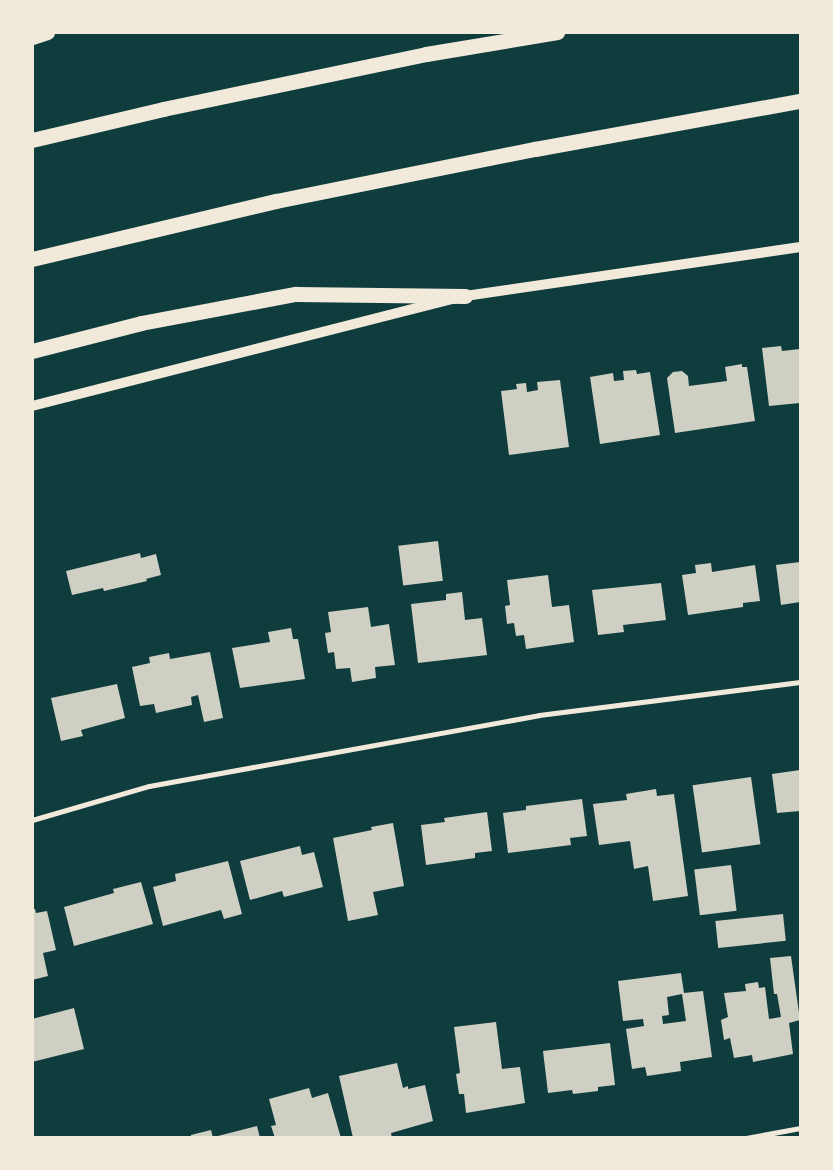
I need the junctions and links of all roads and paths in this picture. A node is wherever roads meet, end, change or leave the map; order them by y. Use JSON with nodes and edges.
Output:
{"nodes":[{"id":1,"x":47,"y":32,"type":"edge"},
{"id":2,"x":557,"y":32,"type":"edge"},
{"id":3,"x":32,"y":37,"type":"edge"},
{"id":4,"x":800,"y":101,"type":"edge"},
{"id":5,"x":32,"y":140,"type":"edge"},
{"id":6,"x":800,"y":247,"type":"edge"},
{"id":7,"x":32,"y":260,"type":"edge"},
{"id":8,"x":465,"y":296,"type":"junction"},
{"id":9,"x":32,"y":351,"type":"edge"},
{"id":10,"x":32,"y":406,"type":"edge"},
{"id":11,"x":800,"y":682,"type":"edge"},
{"id":12,"x":32,"y":820,"type":"edge"},
{"id":13,"x":800,"y":1128,"type":"edge"},
{"id":14,"x":746,"y":1138,"type":"edge"}],
"edges":[{"from":1,"to":3,"type":"highway"},
{"from":2,"to":5,"type":"highway"},
{"from":4,"to":7,"type":"highway"},
{"from":6,"to":8,"type":"main road"},
{"from":8,"to":9,"type":"highway"},
{"from":8,"to":10,"type":"main road"},
{"from":11,"to":12,"type":"street"},
{"from":13,"to":14,"type":"street"}]}
